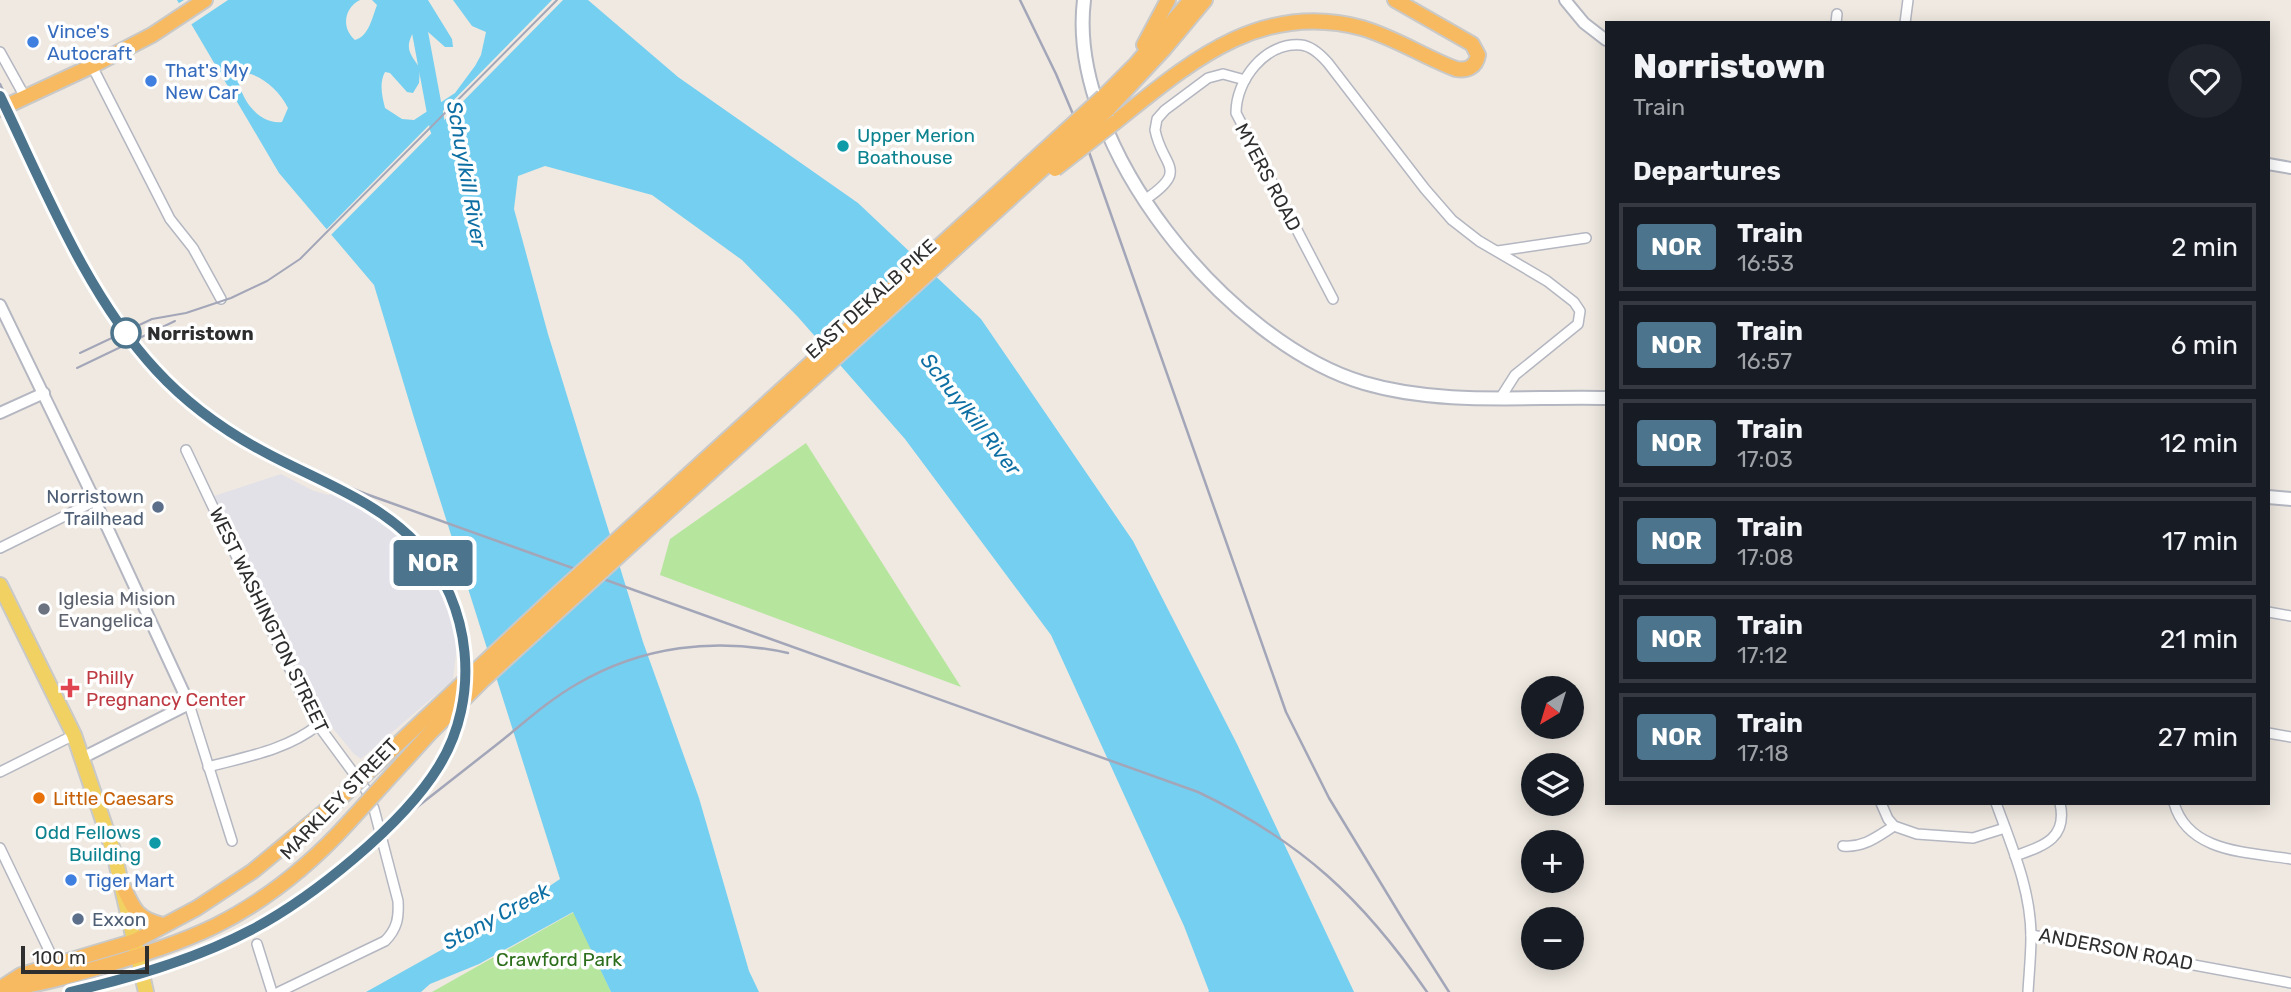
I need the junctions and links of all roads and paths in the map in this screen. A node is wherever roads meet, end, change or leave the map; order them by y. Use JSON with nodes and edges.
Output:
{"nodes":[{"id":1,"x":205,"y":0,"type":"edge"},
{"id":2,"x":1084,"y":0,"type":"edge"},
{"id":3,"x":1168,"y":0,"type":"edge"},
{"id":4,"x":1191,"y":0,"type":"edge"},
{"id":5,"x":1205,"y":0,"type":"edge"},
{"id":6,"x":1395,"y":0,"type":"edge"},
{"id":7,"x":1565,"y":0,"type":"edge"},
{"id":8,"x":1908,"y":0,"type":"edge"},
{"id":9,"x":1905,"y":21,"type":"edge"},
{"id":10,"x":1605,"y":39,"type":"edge"},
{"id":11,"x":0,"y":52,"type":"edge"},
{"id":12,"x":1142,"y":57,"type":"junction"},
{"id":13,"x":93,"y":66,"type":"junction"},
{"id":14,"x":1245,"y":80,"type":"junction"},
{"id":15,"x":26,"y":97,"type":"junction"},
{"id":16,"x":1106,"y":103,"type":"junction"},
{"id":17,"x":0,"y":109,"type":"edge"},
{"id":18,"x":2270,"y":164,"type":"edge"},
{"id":19,"x":2291,"y":168,"type":"edge"},
{"id":20,"x":1040,"y":172,"type":"junction"},
{"id":21,"x":1146,"y":199,"type":"junction"},
{"id":22,"x":1586,"y":238,"type":"dead end"},
{"id":23,"x":1497,"y":251,"type":"junction"},
{"id":24,"x":220,"y":299,"type":"dead end"},
{"id":25,"x":1333,"y":299,"type":"dead end"},
{"id":26,"x":0,"y":304,"type":"edge"},
{"id":27,"x":44,"y":393,"type":"junction"},
{"id":28,"x":1501,"y":397,"type":"junction"},
{"id":29,"x":1605,"y":398,"type":"edge"},
{"id":30,"x":0,"y":413,"type":"edge"},
{"id":31,"x":186,"y":450,"type":"dead end"},
{"id":32,"x":2270,"y":497,"type":"edge"},
{"id":33,"x":2291,"y":499,"type":"edge"},
{"id":34,"x":95,"y":501,"type":"junction"},
{"id":35,"x":0,"y":548,"type":"edge"},
{"id":36,"x":0,"y":585,"type":"edge"},
{"id":37,"x":549,"y":610,"type":"junction"},
{"id":38,"x":2270,"y":612,"type":"edge"},
{"id":39,"x":2291,"y":616,"type":"edge"},
{"id":40,"x":189,"y":704,"type":"junction"},
{"id":41,"x":318,"y":725,"type":"junction"},
{"id":42,"x":2270,"y":733,"type":"edge"},
{"id":43,"x":74,"y":735,"type":"junction"},
{"id":44,"x":2291,"y":737,"type":"edge"},
{"id":45,"x":82,"y":758,"type":"junction"},
{"id":46,"x":208,"y":767,"type":"junction"},
{"id":47,"x":0,"y":772,"type":"edge"},
{"id":48,"x":1882,"y":805,"type":"edge"},
{"id":49,"x":1997,"y":805,"type":"edge"},
{"id":50,"x":2060,"y":805,"type":"edge"},
{"id":51,"x":2175,"y":805,"type":"edge"},
{"id":52,"x":1894,"y":826,"type":"junction"},
{"id":53,"x":2006,"y":828,"type":"junction"},
{"id":54,"x":232,"y":841,"type":"dead end"},
{"id":55,"x":1843,"y":846,"type":"dead end"},
{"id":56,"x":0,"y":848,"type":"edge"},
{"id":57,"x":2015,"y":856,"type":"junction"},
{"id":58,"x":2291,"y":859,"type":"edge"},
{"id":59,"x":122,"y":884,"type":"junction"},
{"id":60,"x":163,"y":925,"type":"junction"},
{"id":61,"x":2031,"y":935,"type":"junction"},
{"id":62,"x":257,"y":944,"type":"dead end"},
{"id":63,"x":137,"y":948,"type":"junction"},
{"id":64,"x":56,"y":965,"type":"junction"},
{"id":65,"x":2291,"y":983,"type":"edge"},
{"id":66,"x":0,"y":989,"type":"edge"},
{"id":67,"x":146,"y":992,"type":"edge"},
{"id":68,"x":272,"y":992,"type":"edge"},
{"id":69,"x":279,"y":992,"type":"edge"},
{"id":70,"x":2028,"y":992,"type":"edge"}],
"edges":[{"from":1,"to":13,"type":"highway"},
{"from":2,"to":21,"type":"main road"},
{"from":3,"to":12,"type":"highway"},
{"from":4,"to":12,"type":"highway","name":"EAST DEKALB PIKE"},
{"from":5,"to":16,"type":"highway","name":"EAST DEKALB PIKE"},
{"from":6,"to":20,"type":"highway","bridge":true},
{"from":7,"to":10,"type":"street"},
{"from":8,"to":9,"type":"street"},
{"from":11,"to":15,"type":"street"},
{"from":12,"to":16,"type":"highway","name":"EAST DEKALB PIKE"},
{"from":13,"to":15,"type":"highway"},
{"from":13,"to":24,"type":"street"},
{"from":14,"to":21,"type":"street"},
{"from":14,"to":23,"type":"street"},
{"from":14,"to":25,"type":"street","name":"MYERS ROAD"},
{"from":15,"to":17,"type":"highway"},
{"from":16,"to":20,"type":"highway","name":"EAST DEKALB PIKE","bridge":true},
{"from":16,"to":37,"type":"highway","name":"EAST DEKALB PIKE","bridge":true},
{"from":18,"to":19,"type":"street"},
{"from":20,"to":37,"type":"highway","name":"EAST DEKALB PIKE","bridge":true},
{"from":21,"to":28,"type":"main road"},
{"from":22,"to":23,"type":"street"},
{"from":23,"to":28,"type":"street"},
{"from":26,"to":27,"type":"street"},
{"from":27,"to":30,"type":"street"},
{"from":27,"to":34,"type":"street"},
{"from":28,"to":29,"type":"main road"},
{"from":31,"to":41,"type":"street","name":"WEST WASHINGTON STREET"},
{"from":32,"to":33,"type":"main road"},
{"from":34,"to":35,"type":"street"},
{"from":34,"to":40,"type":"street"},
{"from":36,"to":43,"type":"main road"},
{"from":37,"to":60,"type":"highway","name":"MARKLEY STREET","bridge":true},
{"from":37,"to":63,"type":"highway","name":"MARKLEY STREET","bridge":true},
{"from":38,"to":39,"type":"street"},
{"from":40,"to":45,"type":"street"},
{"from":40,"to":46,"type":"street"},
{"from":41,"to":46,"type":"street"},
{"from":41,"to":69,"type":"street","name":"WEST WASHINGTON STREET"},
{"from":42,"to":44,"type":"street"},
{"from":43,"to":45,"type":"main road"},
{"from":43,"to":47,"type":"street"},
{"from":45,"to":59,"type":"main road"},
{"from":46,"to":54,"type":"street"},
{"from":48,"to":52,"type":"street"},
{"from":49,"to":53,"type":"street","name":"ANDERSON ROAD"},
{"from":50,"to":57,"type":"street"},
{"from":51,"to":58,"type":"street"},
{"from":52,"to":53,"type":"street"},
{"from":52,"to":55,"type":"street"},
{"from":53,"to":57,"type":"street","name":"ANDERSON ROAD"},
{"from":56,"to":64,"type":"street"},
{"from":57,"to":61,"type":"street","name":"ANDERSON ROAD"},
{"from":59,"to":60,"type":"highway"},
{"from":59,"to":63,"type":"main road"},
{"from":60,"to":63,"type":"highway","name":"MARKLEY STREET"},
{"from":61,"to":65,"type":"street","name":"ANDERSON ROAD"},
{"from":61,"to":70,"type":"street"},
{"from":62,"to":68,"type":"street"},
{"from":63,"to":64,"type":"highway","name":"MARKLEY STREET"},
{"from":63,"to":66,"type":"highway","name":"MARKLEY STREET"},
{"from":63,"to":67,"type":"main road"},
{"from":64,"to":66,"type":"highway","name":"MARKLEY STREET"}]}
